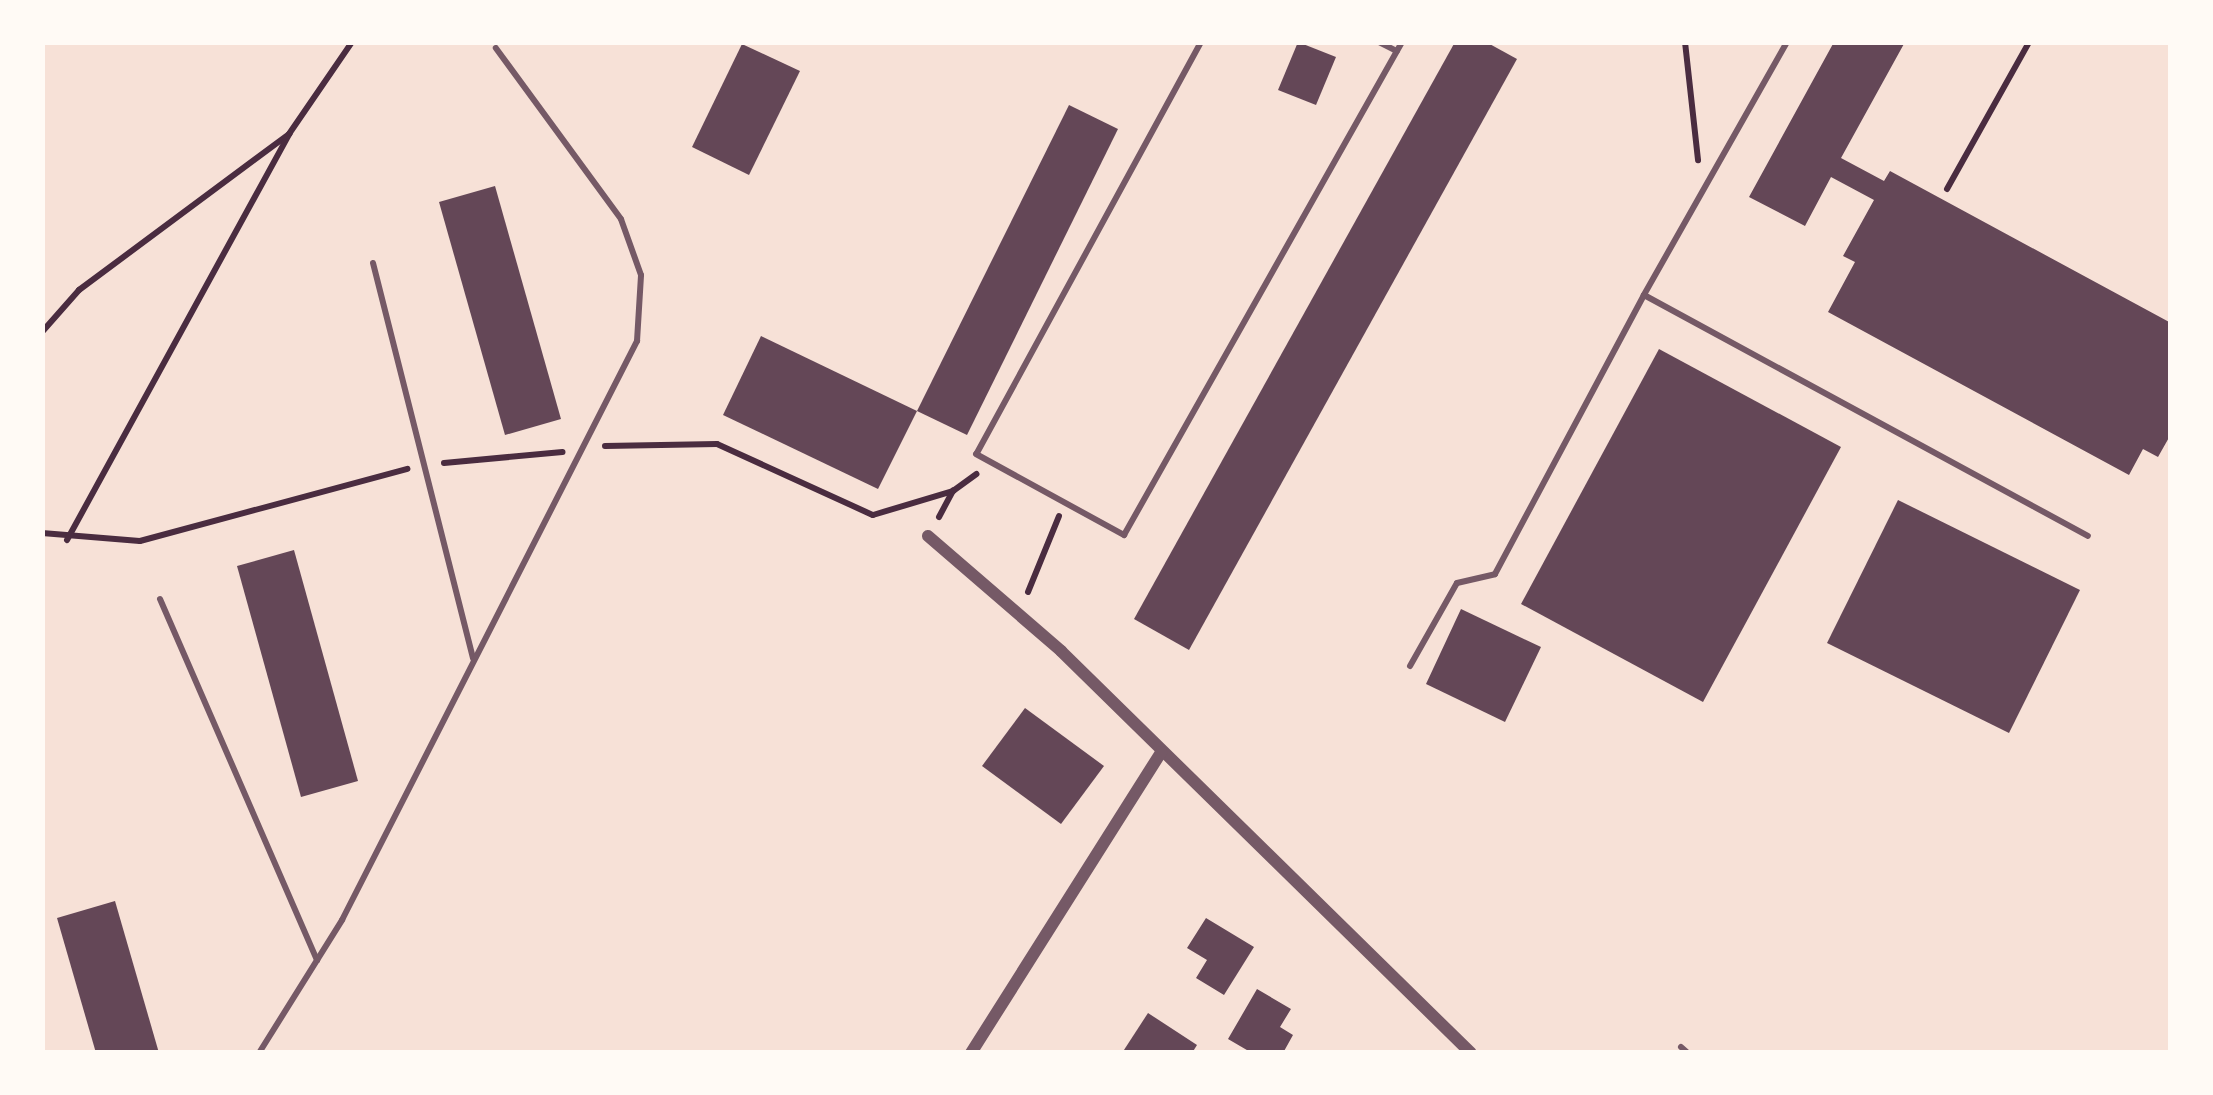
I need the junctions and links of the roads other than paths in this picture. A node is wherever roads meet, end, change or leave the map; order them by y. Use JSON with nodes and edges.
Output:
{"nodes":[{"id":1,"x":442,"y":42,"type":"edge"},
{"id":2,"x":519,"y":42,"type":"edge"},
{"id":3,"x":1201,"y":42,"type":"edge"},
{"id":4,"x":1378,"y":42,"type":"edge"},
{"id":5,"x":1402,"y":42,"type":"edge"},
{"id":6,"x":1787,"y":42,"type":"edge"},
{"id":7,"x":496,"y":48,"type":"junction"},
{"id":8,"x":1398,"y":52,"type":"junction"},
{"id":9,"x":373,"y":263,"type":"dead end"},
{"id":10,"x":1644,"y":295,"type":"junction"},
{"id":11,"x":928,"y":536,"type":"road end"},
{"id":12,"x":2088,"y":536,"type":"dead end"},
{"id":13,"x":160,"y":599,"type":"dead end"},
{"id":14,"x":473,"y":662,"type":"junction"},
{"id":15,"x":1410,"y":667,"type":"dead end"},
{"id":16,"x":1161,"y":752,"type":"junction"},
{"id":17,"x":317,"y":960,"type":"junction"},
{"id":18,"x":260,"y":1053,"type":"edge"},
{"id":19,"x":971,"y":1053,"type":"edge"},
{"id":20,"x":1471,"y":1053,"type":"edge"}],
"edges":[{"from":1,"to":7,"type":"lane"},
{"from":2,"to":7,"type":"lane"},
{"from":3,"to":8,"type":"lane"},
{"from":4,"to":8,"type":"lane"},
{"from":5,"to":8,"type":"lane"},
{"from":6,"to":10,"type":"lane"},
{"from":7,"to":14,"type":"lane"},
{"from":9,"to":14,"type":"lane"},
{"from":10,"to":12,"type":"lane"},
{"from":10,"to":15,"type":"lane"},
{"from":11,"to":16,"type":"street"},
{"from":13,"to":17,"type":"lane"},
{"from":14,"to":17,"type":"lane"},
{"from":16,"to":19,"type":"street"},
{"from":16,"to":20,"type":"street"},
{"from":17,"to":18,"type":"lane"}]}
